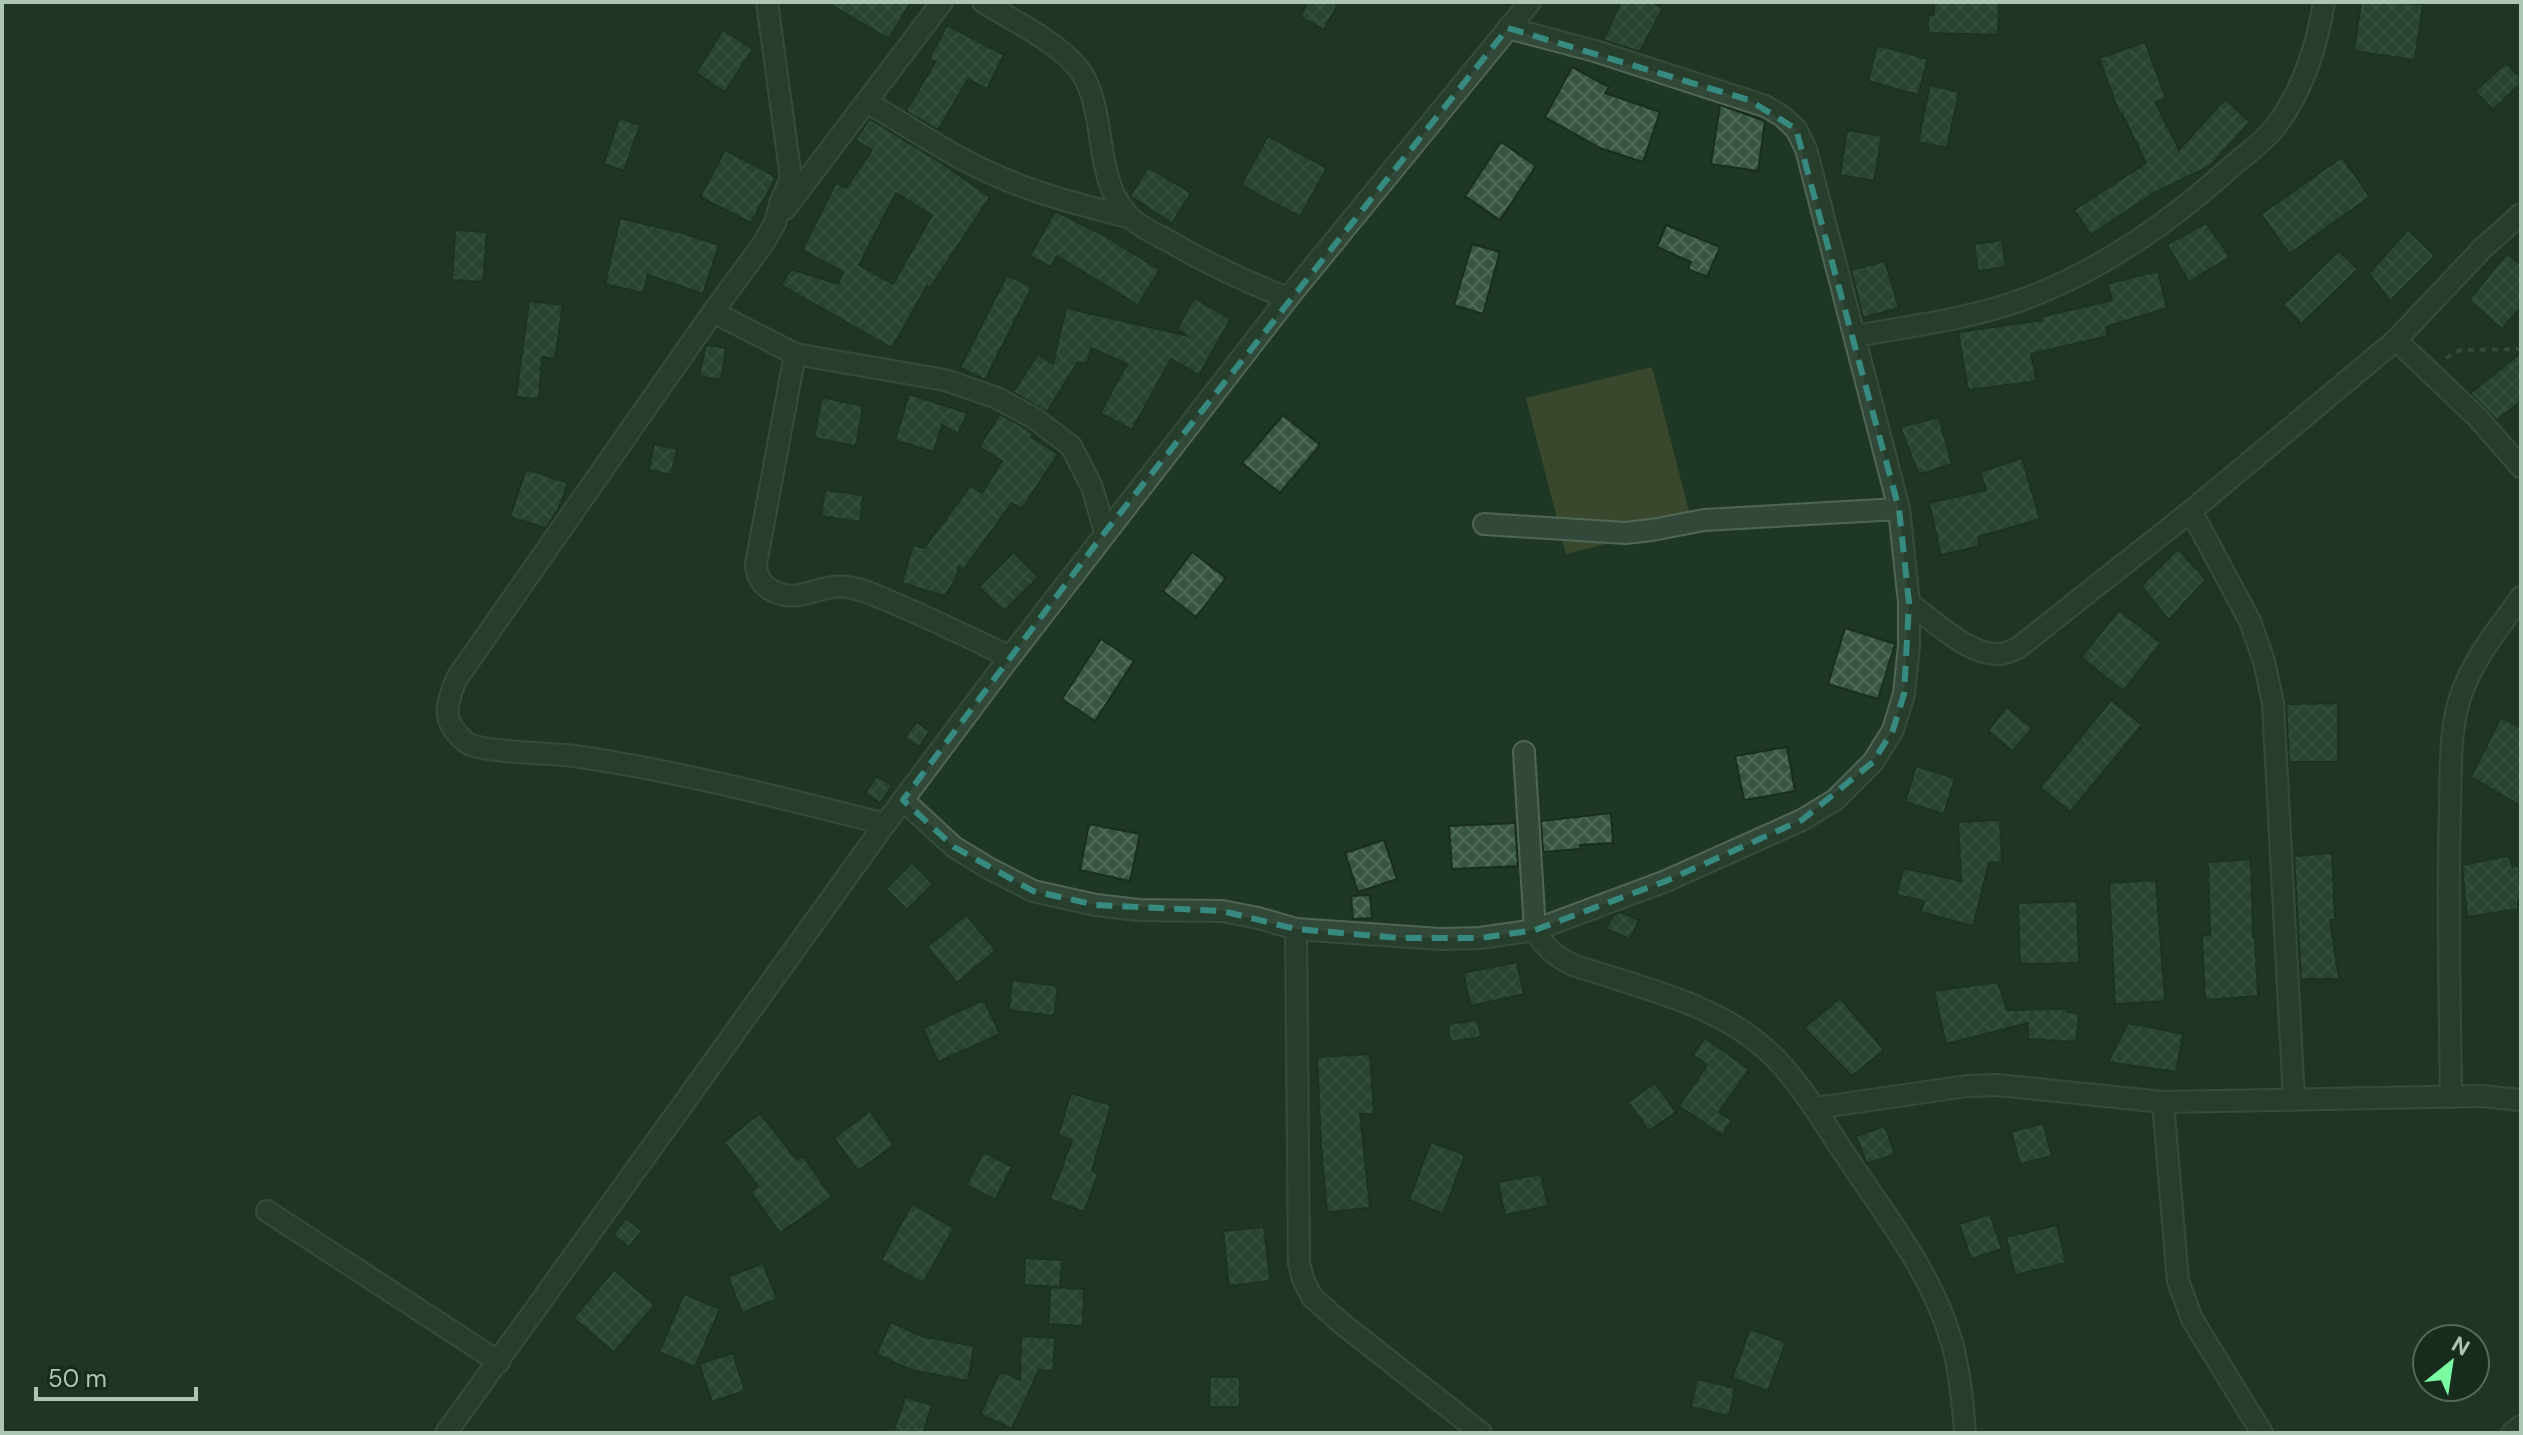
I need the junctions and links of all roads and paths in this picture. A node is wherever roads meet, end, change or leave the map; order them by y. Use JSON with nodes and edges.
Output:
{"nodes":[{"id":1,"x":767,"y":2,"type":"edge"},
{"id":2,"x":942,"y":2,"type":"edge"},
{"id":3,"x":983,"y":2,"type":"edge"},
{"id":4,"x":1530,"y":2,"type":"edge"},
{"id":5,"x":2324,"y":2,"type":"edge"},
{"id":6,"x":1508,"y":28,"type":"junction"},
{"id":7,"x":868,"y":103,"type":"junction"},
{"id":8,"x":2521,"y":214,"type":"edge"},
{"id":9,"x":1131,"y":218,"type":"junction"},
{"id":10,"x":775,"y":223,"type":"junction"},
{"id":11,"x":1288,"y":298,"type":"junction"},
{"id":12,"x":713,"y":312,"type":"junction"},
{"id":13,"x":1855,"y":336,"type":"junction"},
{"id":14,"x":2396,"y":340,"type":"junction"},
{"id":15,"x":2521,"y":349,"type":"edge"},
{"id":16,"x":795,"y":354,"type":"junction"},
{"id":17,"x":2426,"y":369,"type":"junction"},
{"id":18,"x":2521,"y":467,"type":"edge"},
{"id":19,"x":1899,"y":509,"type":"junction"},
{"id":20,"x":2191,"y":511,"type":"junction"},
{"id":21,"x":1484,"y":524,"type":"dead end"},
{"id":22,"x":1105,"y":532,"type":"junction"},
{"id":23,"x":2521,"y":597,"type":"edge"},
{"id":24,"x":1909,"y":603,"type":"junction"},
{"id":25,"x":1010,"y":657,"type":"junction"},
{"id":26,"x":1524,"y":752,"type":"dead end"},
{"id":27,"x":903,"y":800,"type":"junction"},
{"id":28,"x":885,"y":824,"type":"junction"},
{"id":29,"x":1296,"y":929,"type":"junction"},
{"id":30,"x":1535,"y":930,"type":"junction"},
{"id":31,"x":2451,"y":1097,"type":"junction"},
{"id":32,"x":2294,"y":1100,"type":"junction"},
{"id":33,"x":2521,"y":1100,"type":"edge"},
{"id":34,"x":2163,"y":1102,"type":"junction"},
{"id":35,"x":1816,"y":1108,"type":"junction"},
{"id":36,"x":267,"y":1211,"type":"dead end"},
{"id":37,"x":499,"y":1362,"type":"junction"},
{"id":38,"x":2521,"y":1426,"type":"edge"},
{"id":39,"x":446,"y":1433,"type":"edge"},
{"id":40,"x":1481,"y":1433,"type":"edge"},
{"id":41,"x":1965,"y":1433,"type":"edge"},
{"id":42,"x":2262,"y":1433,"type":"edge"},
{"id":43,"x":2512,"y":1433,"type":"edge"}],
"edges":[{"from":1,"to":10,"type":"street"},
{"from":2,"to":7,"type":"street"},
{"from":3,"to":9,"type":"street"},
{"from":4,"to":6,"type":"street"},
{"from":5,"to":13,"type":"street"},
{"from":6,"to":11,"type":"street"},
{"from":6,"to":13,"type":"street"},
{"from":7,"to":9,"type":"street"},
{"from":7,"to":10,"type":"street"},
{"from":8,"to":14,"type":"street"},
{"from":9,"to":11,"type":"street"},
{"from":10,"to":12,"type":"street"},
{"from":11,"to":22,"type":"street"},
{"from":12,"to":16,"type":"street"},
{"from":12,"to":28,"type":"street"},
{"from":13,"to":19,"type":"street"},
{"from":14,"to":17,"type":"street"},
{"from":14,"to":20,"type":"street"},
{"from":15,"to":17,"type":"path"},
{"from":16,"to":22,"type":"street"},
{"from":16,"to":25,"type":"street"},
{"from":17,"to":18,"type":"street"},
{"from":19,"to":21,"type":"street"},
{"from":19,"to":24,"type":"street"},
{"from":20,"to":24,"type":"street"},
{"from":20,"to":32,"type":"street"},
{"from":22,"to":25,"type":"street"},
{"from":23,"to":31,"type":"street"},
{"from":24,"to":30,"type":"street"},
{"from":25,"to":27,"type":"street"},
{"from":26,"to":30,"type":"street"},
{"from":27,"to":28,"type":"street"},
{"from":27,"to":29,"type":"street"},
{"from":28,"to":37,"type":"street"},
{"from":29,"to":30,"type":"street"},
{"from":29,"to":40,"type":"street"},
{"from":30,"to":35,"type":"street"},
{"from":31,"to":32,"type":"street"},
{"from":31,"to":33,"type":"street"},
{"from":32,"to":34,"type":"street"},
{"from":34,"to":35,"type":"street"},
{"from":34,"to":42,"type":"street"},
{"from":35,"to":41,"type":"street"},
{"from":36,"to":37,"type":"street"},
{"from":37,"to":39,"type":"street"},
{"from":38,"to":43,"type":"street"}]}
